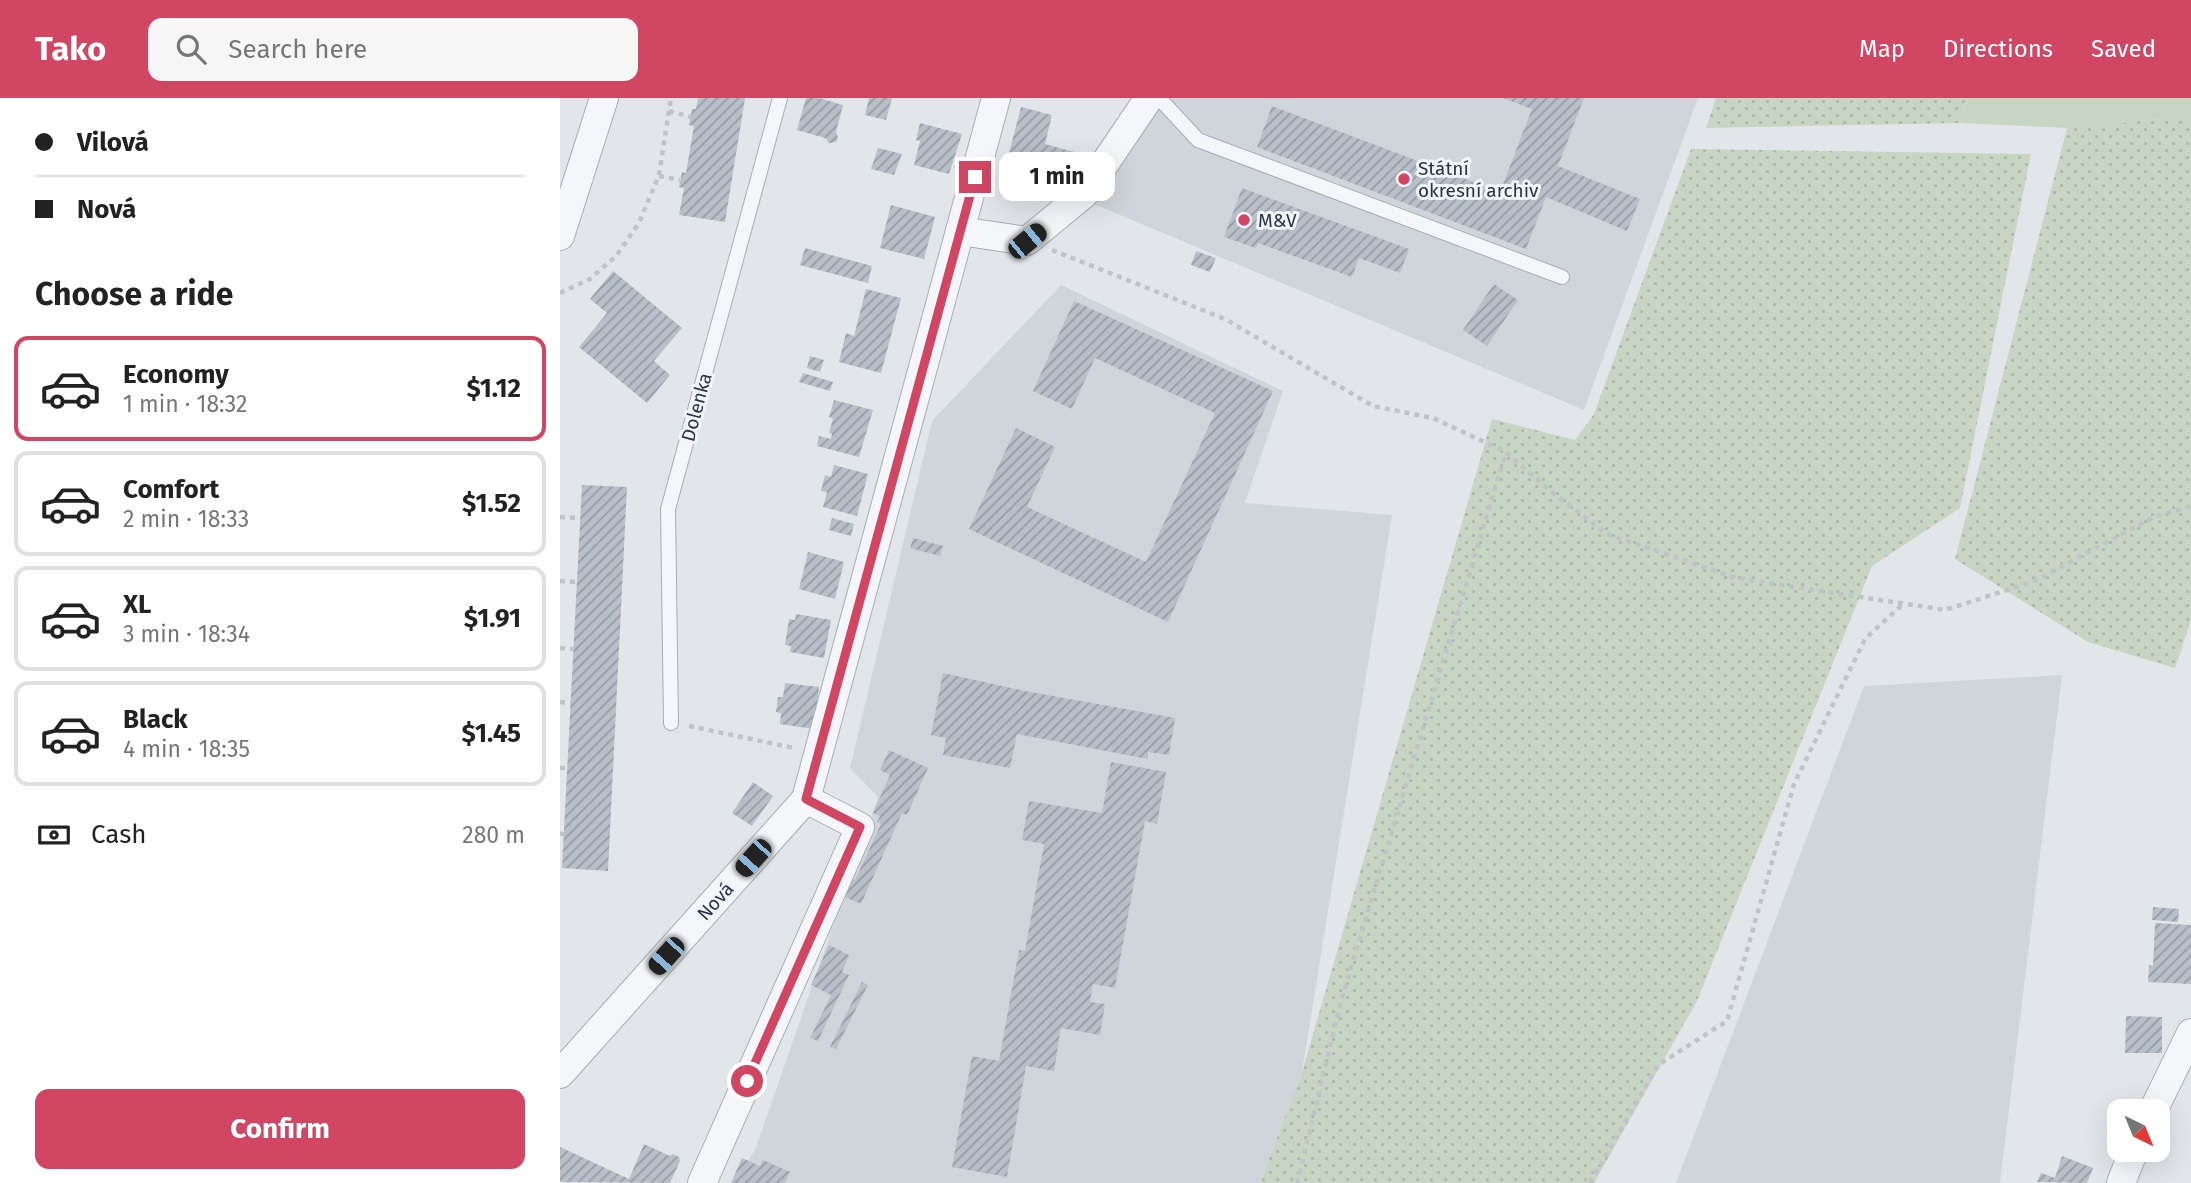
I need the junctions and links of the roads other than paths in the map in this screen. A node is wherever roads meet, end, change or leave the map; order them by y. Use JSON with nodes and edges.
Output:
{"nodes":[{"id":1,"x":604,"y":98,"type":"edge"},
{"id":2,"x":780,"y":98,"type":"edge"},
{"id":3,"x":996,"y":98,"type":"edge"},
{"id":4,"x":1149,"y":98,"type":"edge"},
{"id":5,"x":1159,"y":98,"type":"edge"},
{"id":6,"x":960,"y":230,"type":"junction"},
{"id":7,"x":560,"y":236,"type":"edge"},
{"id":8,"x":1562,"y":277,"type":"dead end"},
{"id":9,"x":671,"y":723,"type":"road end"},
{"id":10,"x":806,"y":799,"type":"junction"},
{"id":11,"x":2191,"y":1034,"type":"edge"},
{"id":12,"x":560,"y":1074,"type":"edge"},
{"id":13,"x":2159,"y":1099,"type":"edge"},
{"id":14,"x":2129,"y":1162,"type":"edge"},
{"id":15,"x":702,"y":1183,"type":"edge"},
{"id":16,"x":2121,"y":1183,"type":"edge"}],
"edges":[{"from":1,"to":7,"type":"street"},
{"from":2,"to":9,"type":"lane","name":"Dolenka"},
{"from":3,"to":6,"type":"street","name":"Nová"},
{"from":4,"to":6,"type":"street"},
{"from":5,"to":8,"type":"lane"},
{"from":6,"to":10,"type":"street","name":"Nová"},
{"from":10,"to":12,"type":"street","name":"Nová"},
{"from":10,"to":15,"type":"street"},
{"from":11,"to":13,"type":"street"},
{"from":14,"to":16,"type":"street"}]}
